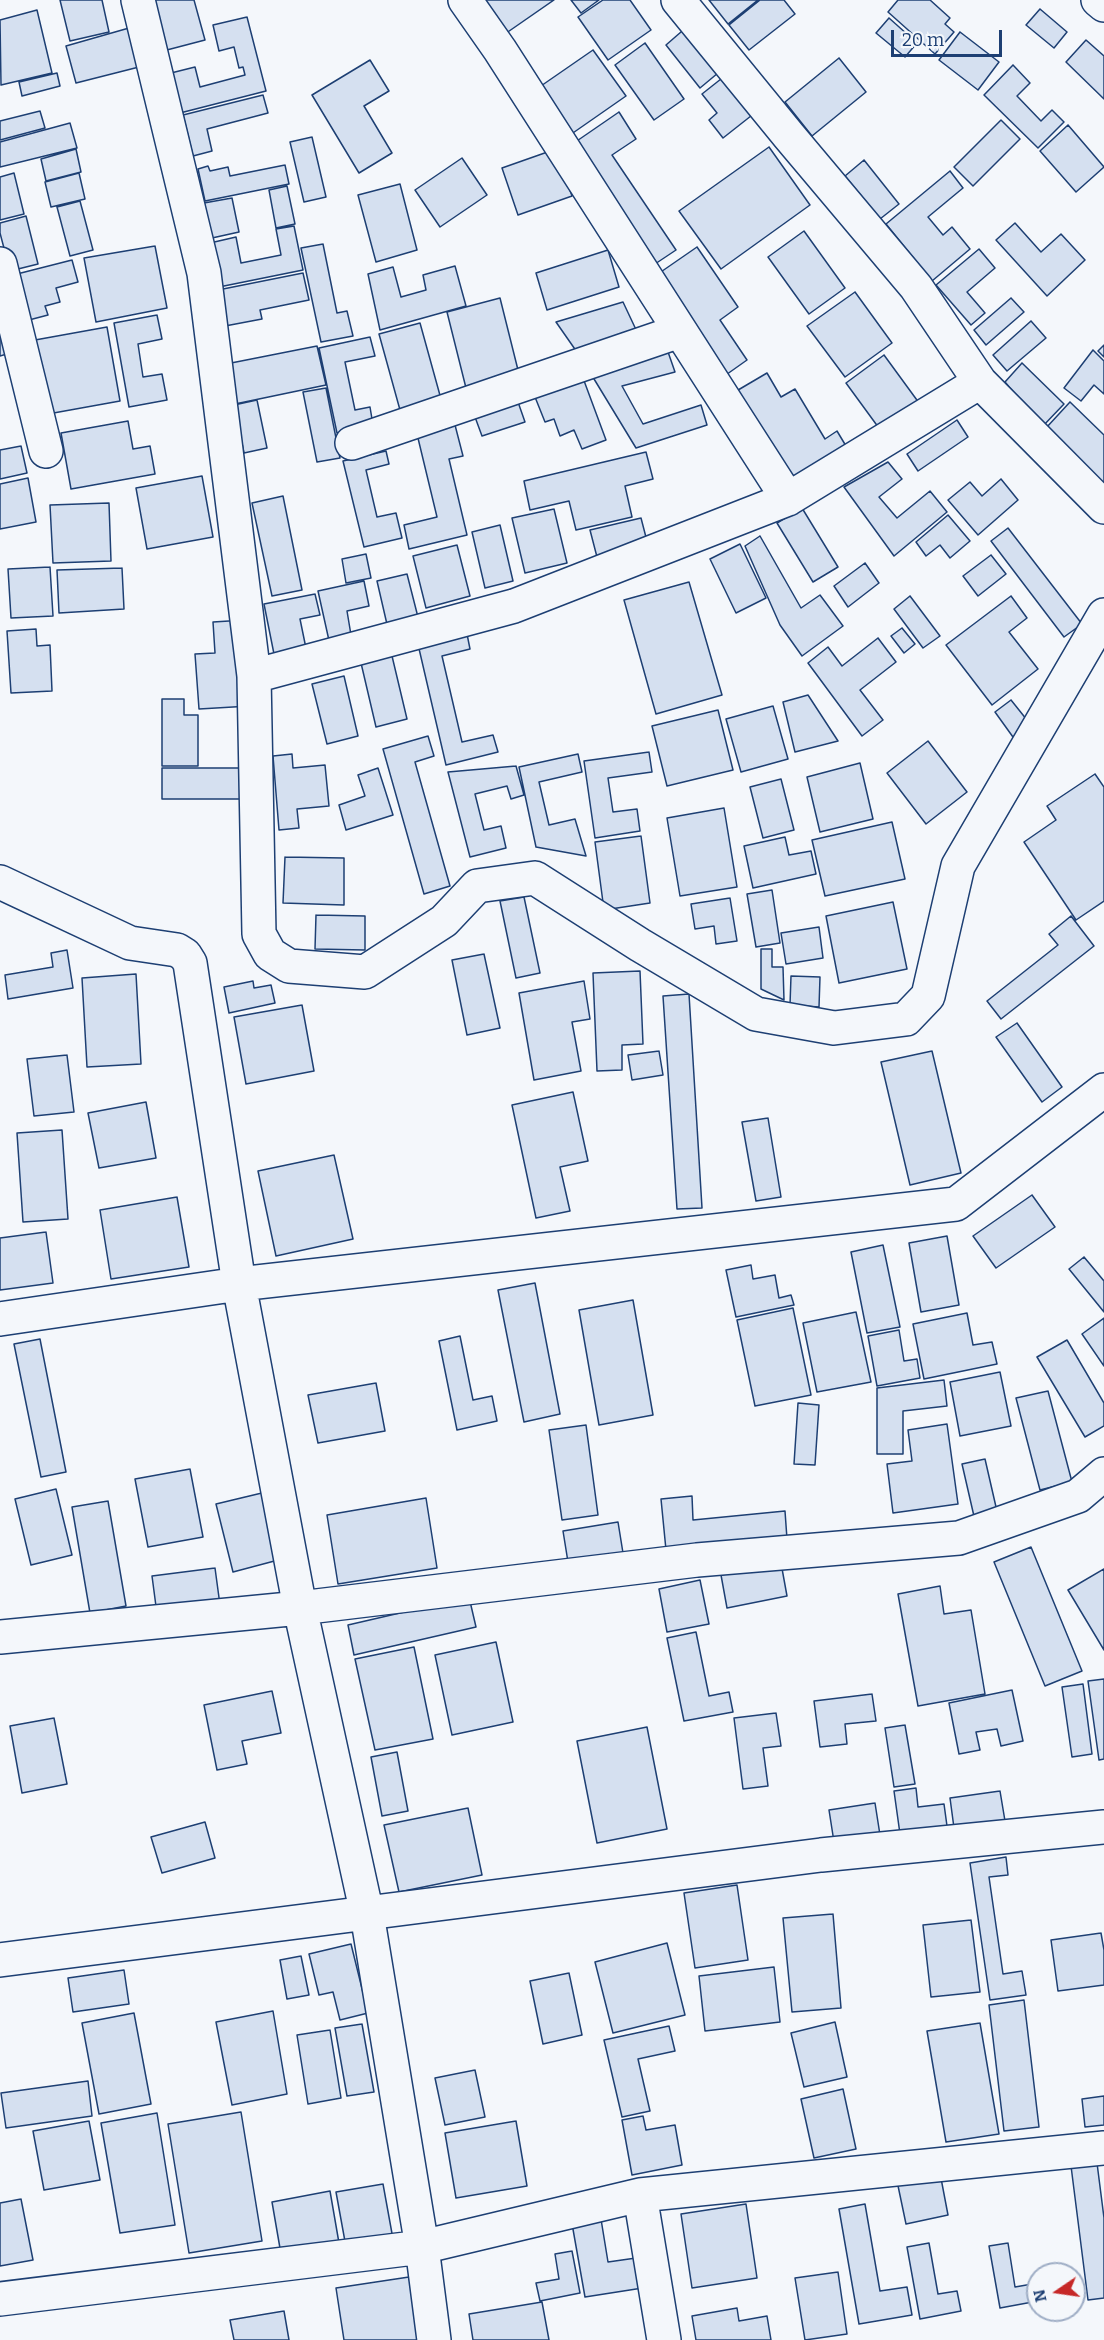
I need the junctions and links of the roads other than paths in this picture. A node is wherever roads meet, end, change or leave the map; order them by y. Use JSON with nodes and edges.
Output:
{"nodes":[{"id":1,"x":138,"y":0,"type":"edge"},
{"id":2,"x":465,"y":0,"type":"edge"},
{"id":3,"x":678,"y":0,"type":"edge"},
{"id":4,"x":1098,"y":0,"type":"edge"},
{"id":5,"x":1104,"y":5,"type":"edge"},
{"id":6,"x":0,"y":264,"type":"edge"},
{"id":7,"x":680,"y":331,"type":"junction"},
{"id":8,"x":980,"y":382,"type":"junction"},
{"id":9,"x":352,"y":443,"type":"dead end"},
{"id":10,"x":46,"y":451,"type":"dead end"},
{"id":11,"x":788,"y":499,"type":"junction"},
{"id":12,"x":1104,"y":507,"type":"edge"},
{"id":13,"x":1104,"y":615,"type":"edge"},
{"id":14,"x":254,"y":676,"type":"junction"},
{"id":15,"x":0,"y":882,"type":"edge"},
{"id":16,"x":1104,"y":1090,"type":"edge"},
{"id":17,"x":239,"y":1284,"type":"junction"},
{"id":18,"x":0,"y":1319,"type":"edge"},
{"id":19,"x":1104,"y":1474,"type":"edge"},
{"id":20,"x":300,"y":1608,"type":"junction"},
{"id":21,"x":0,"y":1637,"type":"edge"},
{"id":22,"x":1104,"y":1827,"type":"edge"},
{"id":23,"x":367,"y":1914,"type":"junction"},
{"id":24,"x":0,"y":1960,"type":"edge"},
{"id":25,"x":1104,"y":2148,"type":"edge"},
{"id":26,"x":640,"y":2195,"type":"junction"},
{"id":27,"x":422,"y":2247,"type":"junction"},
{"id":28,"x":0,"y":2299,"type":"edge"},
{"id":29,"x":434,"y":2340,"type":"edge"},
{"id":30,"x":664,"y":2340,"type":"edge"}],
"edges":[{"from":1,"to":14,"type":"street"},
{"from":2,"to":7,"type":"street"},
{"from":3,"to":8,"type":"street"},
{"from":4,"to":5,"type":"street"},
{"from":6,"to":10,"type":"street"},
{"from":7,"to":9,"type":"street"},
{"from":7,"to":11,"type":"street"},
{"from":8,"to":11,"type":"street"},
{"from":8,"to":12,"type":"street"},
{"from":11,"to":14,"type":"street"},
{"from":13,"to":14,"type":"street"},
{"from":15,"to":17,"type":"street"},
{"from":16,"to":17,"type":"street"},
{"from":17,"to":18,"type":"street"},
{"from":17,"to":20,"type":"street"},
{"from":19,"to":20,"type":"street"},
{"from":20,"to":21,"type":"street"},
{"from":20,"to":23,"type":"street"},
{"from":22,"to":23,"type":"street"},
{"from":23,"to":24,"type":"street"},
{"from":23,"to":27,"type":"street"},
{"from":25,"to":26,"type":"street"},
{"from":26,"to":27,"type":"street"},
{"from":26,"to":30,"type":"street"},
{"from":27,"to":28,"type":"street"},
{"from":27,"to":29,"type":"street"}]}
